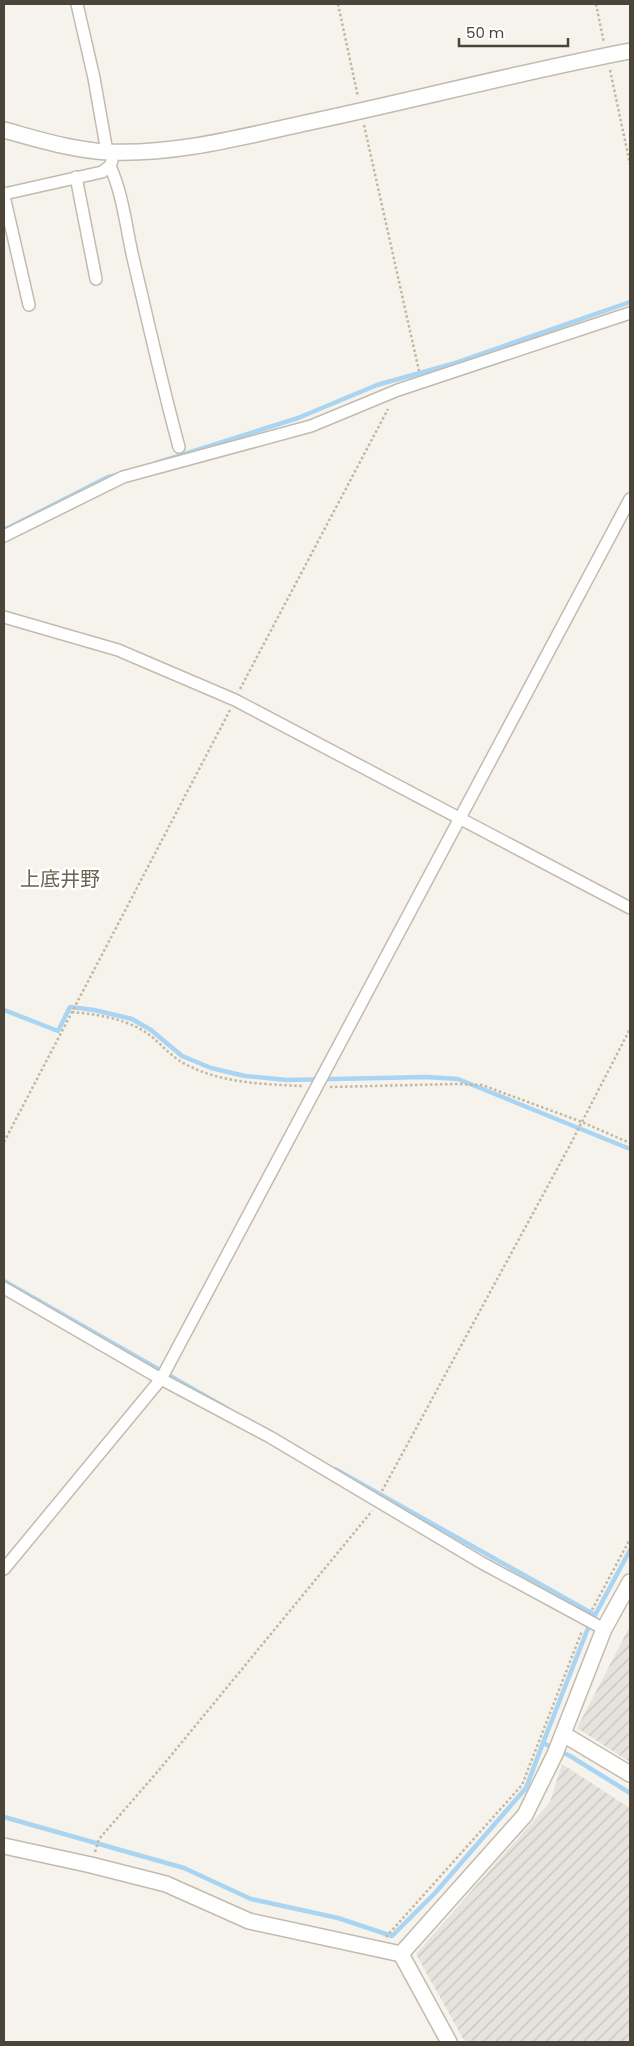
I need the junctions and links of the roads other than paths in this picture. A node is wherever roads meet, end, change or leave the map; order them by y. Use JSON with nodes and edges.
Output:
{"nodes":[{"id":1,"x":77,"y":4,"type":"edge"},
{"id":2,"x":630,"y":51,"type":"edge"},
{"id":3,"x":4,"y":130,"type":"edge"},
{"id":4,"x":112,"y":156,"type":"junction"},
{"id":5,"x":76,"y":177,"type":"junction"},
{"id":6,"x":4,"y":195,"type":"edge"},
{"id":7,"x":96,"y":279,"type":"dead end"},
{"id":8,"x":29,"y":304,"type":"dead end"},
{"id":9,"x":630,"y":313,"type":"edge"},
{"id":10,"x":179,"y":447,"type":"dead end"},
{"id":11,"x":630,"y":499,"type":"edge"},
{"id":12,"x":4,"y":536,"type":"edge"},
{"id":13,"x":4,"y":617,"type":"edge"},
{"id":14,"x":460,"y":818,"type":"junction"},
{"id":15,"x":630,"y":908,"type":"edge"},
{"id":16,"x":4,"y":1288,"type":"edge"},
{"id":17,"x":161,"y":1379,"type":"junction"},
{"id":18,"x":4,"y":1569,"type":"edge"},
{"id":19,"x":630,"y":1582,"type":"edge"},
{"id":20,"x":604,"y":1629,"type":"junction"},
{"id":21,"x":563,"y":1734,"type":"junction"},
{"id":22,"x":630,"y":1774,"type":"edge"},
{"id":23,"x":4,"y":1846,"type":"edge"},
{"id":24,"x":401,"y":1954,"type":"junction"},
{"id":25,"x":449,"y":2042,"type":"edge"}],
"edges":[{"from":1,"to":4,"type":"street"},
{"from":2,"to":4,"type":"street"},
{"from":3,"to":4,"type":"street"},
{"from":4,"to":5,"type":"street"},
{"from":4,"to":10,"type":"street"},
{"from":5,"to":6,"type":"street"},
{"from":5,"to":7,"type":"street"},
{"from":6,"to":8,"type":"street"},
{"from":9,"to":12,"type":"street"},
{"from":11,"to":14,"type":"street"},
{"from":13,"to":14,"type":"street"},
{"from":14,"to":15,"type":"street"},
{"from":14,"to":17,"type":"street"},
{"from":16,"to":17,"type":"street"},
{"from":17,"to":18,"type":"street"},
{"from":17,"to":20,"type":"street"},
{"from":19,"to":20,"type":"street"},
{"from":20,"to":21,"type":"street"},
{"from":21,"to":22,"type":"street"},
{"from":21,"to":24,"type":"street"},
{"from":23,"to":24,"type":"street"},
{"from":24,"to":25,"type":"street"}]}
